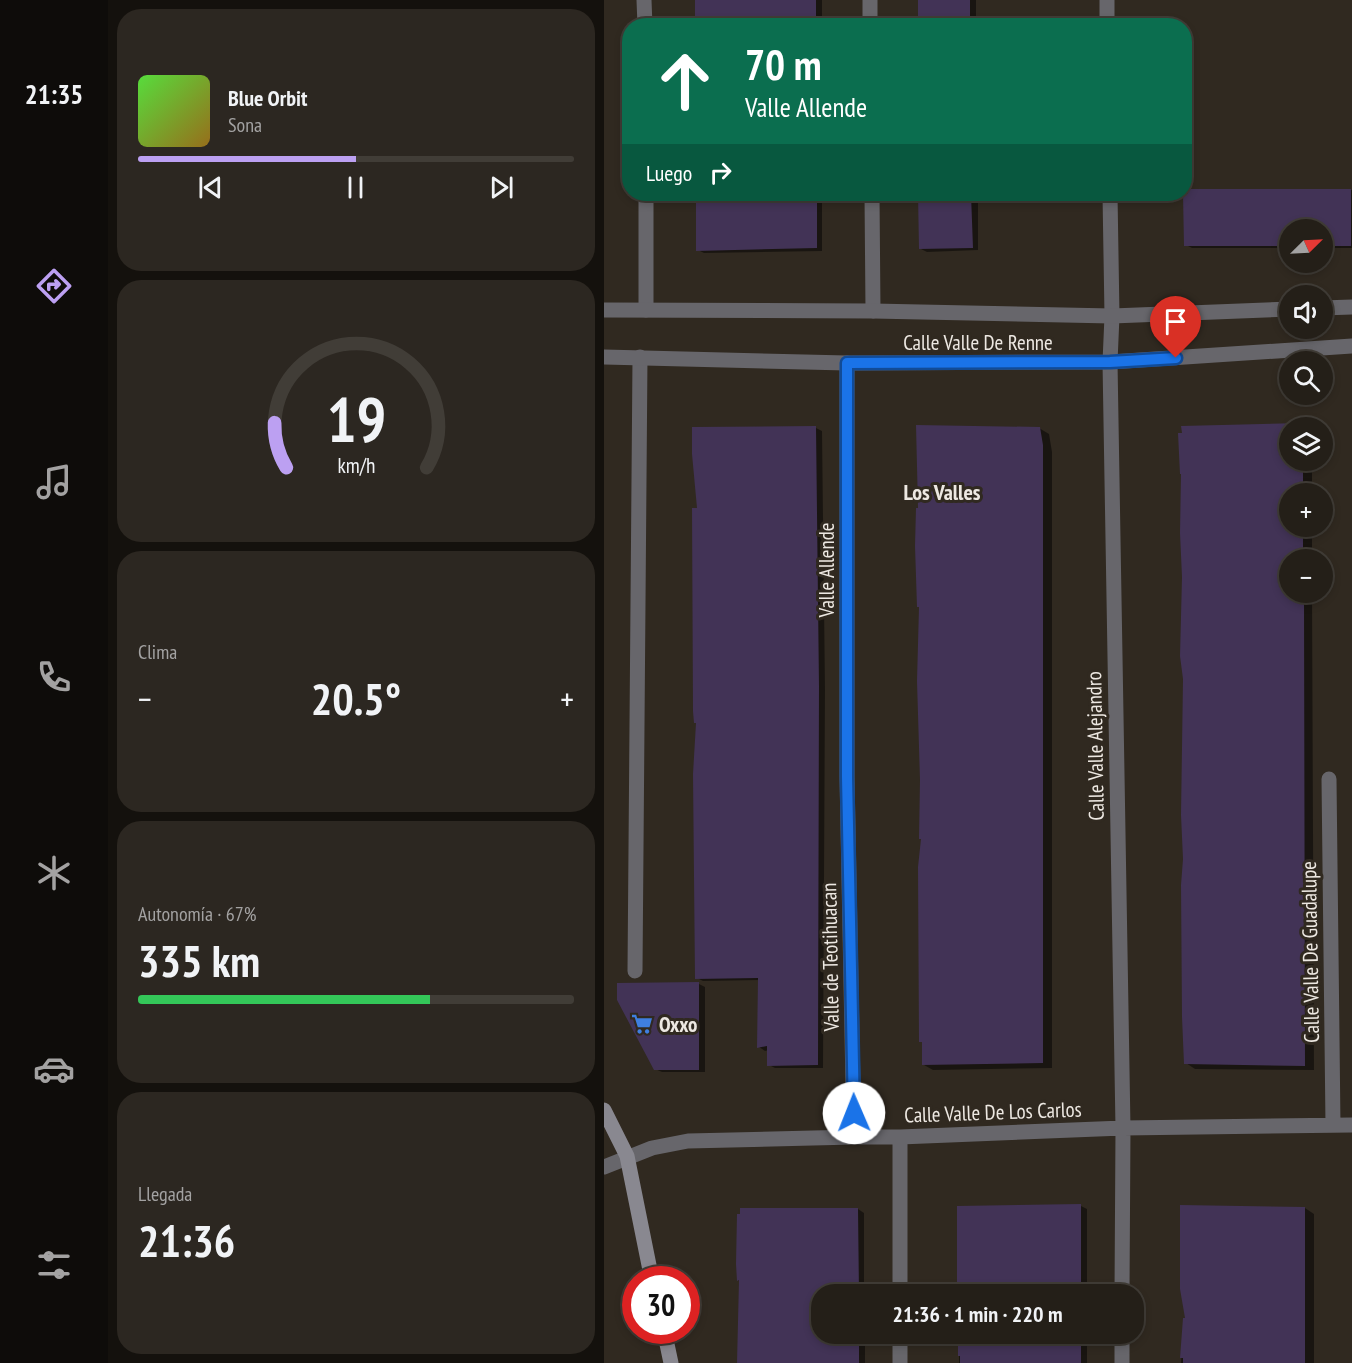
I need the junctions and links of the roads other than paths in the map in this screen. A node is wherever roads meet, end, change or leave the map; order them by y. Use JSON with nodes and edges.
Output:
{"nodes":[{"id":1,"x":644,"y":0,"type":"edge"},
{"id":2,"x":870,"y":0,"type":"edge"},
{"id":3,"x":1107,"y":0,"type":"edge"},
{"id":4,"x":645,"y":18,"type":"edge"},
{"id":5,"x":870,"y":18,"type":"edge"},
{"id":6,"x":1107,"y":18,"type":"edge"},
{"id":7,"x":646,"y":201,"type":"edge"},
{"id":8,"x":872,"y":201,"type":"edge"},
{"id":9,"x":1110,"y":201,"type":"edge"},
{"id":10,"x":1351,"y":307,"type":"edge"},
{"id":11,"x":1333,"y":308,"type":"edge"},
{"id":12,"x":1279,"y":309,"type":"edge"},
{"id":13,"x":604,"y":310,"type":"edge"},
{"id":14,"x":646,"y":310,"type":"junction"},
{"id":15,"x":873,"y":311,"type":"junction"},
{"id":16,"x":1111,"y":316,"type":"junction"},
{"id":17,"x":1351,"y":346,"type":"edge"},
{"id":18,"x":604,"y":357,"type":"edge"},
{"id":19,"x":640,"y":357,"type":"junction"},
{"id":20,"x":1110,"y":362,"type":"junction"},
{"id":21,"x":847,"y":363,"type":"junction"},
{"id":22,"x":847,"y":777,"type":"joint"},
{"id":23,"x":1328,"y":779,"type":"dead end"},
{"id":24,"x":635,"y":971,"type":"dead end"},
{"id":25,"x":604,"y":1110,"type":"edge"},
{"id":26,"x":1333,"y":1125,"type":"junction"},
{"id":27,"x":1351,"y":1125,"type":"edge"},
{"id":28,"x":1123,"y":1128,"type":"junction"},
{"id":29,"x":854,"y":1137,"type":"junction"},
{"id":30,"x":901,"y":1137,"type":"junction"},
{"id":31,"x":626,"y":1156,"type":"junction"},
{"id":32,"x":604,"y":1167,"type":"edge"},
{"id":33,"x":649,"y":1266,"type":"edge"},
{"id":34,"x":900,"y":1284,"type":"edge"},
{"id":35,"x":1122,"y":1284,"type":"edge"},
{"id":36,"x":667,"y":1344,"type":"edge"},
{"id":37,"x":900,"y":1344,"type":"edge"},
{"id":38,"x":1122,"y":1344,"type":"edge"},
{"id":39,"x":671,"y":1363,"type":"edge"},
{"id":40,"x":900,"y":1363,"type":"edge"},
{"id":41,"x":1122,"y":1363,"type":"edge"}],
"edges":[{"from":1,"to":4,"type":"street"},
{"from":2,"to":5,"type":"street"},
{"from":3,"to":6,"type":"street"},
{"from":7,"to":14,"type":"street"},
{"from":8,"to":15,"type":"street"},
{"from":9,"to":16,"type":"street","name":"Calle Valle Alejandro"},
{"from":10,"to":11,"type":"street"},
{"from":12,"to":16,"type":"street","name":"Calle Valle De Renne"},
{"from":13,"to":14,"type":"street","name":"Calle Valle De Renne"},
{"from":14,"to":15,"type":"street","name":"Calle Valle De Renne"},
{"from":15,"to":16,"type":"street","name":"Calle Valle De Renne"},
{"from":16,"to":20,"type":"street","name":"Calle Valle Alejandro"},
{"from":17,"to":20,"type":"street","name":"Calle Valle De Renne"},
{"from":18,"to":19,"type":"street","name":"Calle Valle De Renne"},
{"from":19,"to":21,"type":"street","name":"Calle Valle De Renne"},
{"from":19,"to":24,"type":"street"},
{"from":20,"to":21,"type":"street","name":"Calle Valle De Renne"},
{"from":20,"to":28,"type":"street","name":"Calle Valle Alejandro"},
{"from":21,"to":22,"type":"street","name":"Valle Allende"},
{"from":22,"to":29,"type":"street","name":"Valle de Teotihuacan"},
{"from":23,"to":26,"type":"street","name":"Calle Valle De Guadalupe"},
{"from":25,"to":31,"type":"main road"},
{"from":26,"to":27,"type":"street","name":"Calle Valle De Los Carlos"},
{"from":26,"to":28,"type":"street","name":"Calle Valle De Los Carlos"},
{"from":28,"to":30,"type":"street","name":"Calle Valle De Los Carlos"},
{"from":28,"to":35,"type":"street","name":"Calle Valle Alejandro"},
{"from":29,"to":30,"type":"street","name":"Calle Valle De Los Carlos"},
{"from":29,"to":31,"type":"street","name":"Calle Valle De Los Carlos"},
{"from":30,"to":34,"type":"street"},
{"from":31,"to":32,"type":"street","name":"Calle Valle De Los Carlos"},
{"from":31,"to":33,"type":"main road"},
{"from":36,"to":39,"type":"main road"},
{"from":37,"to":40,"type":"street"},
{"from":38,"to":41,"type":"street"}]}
